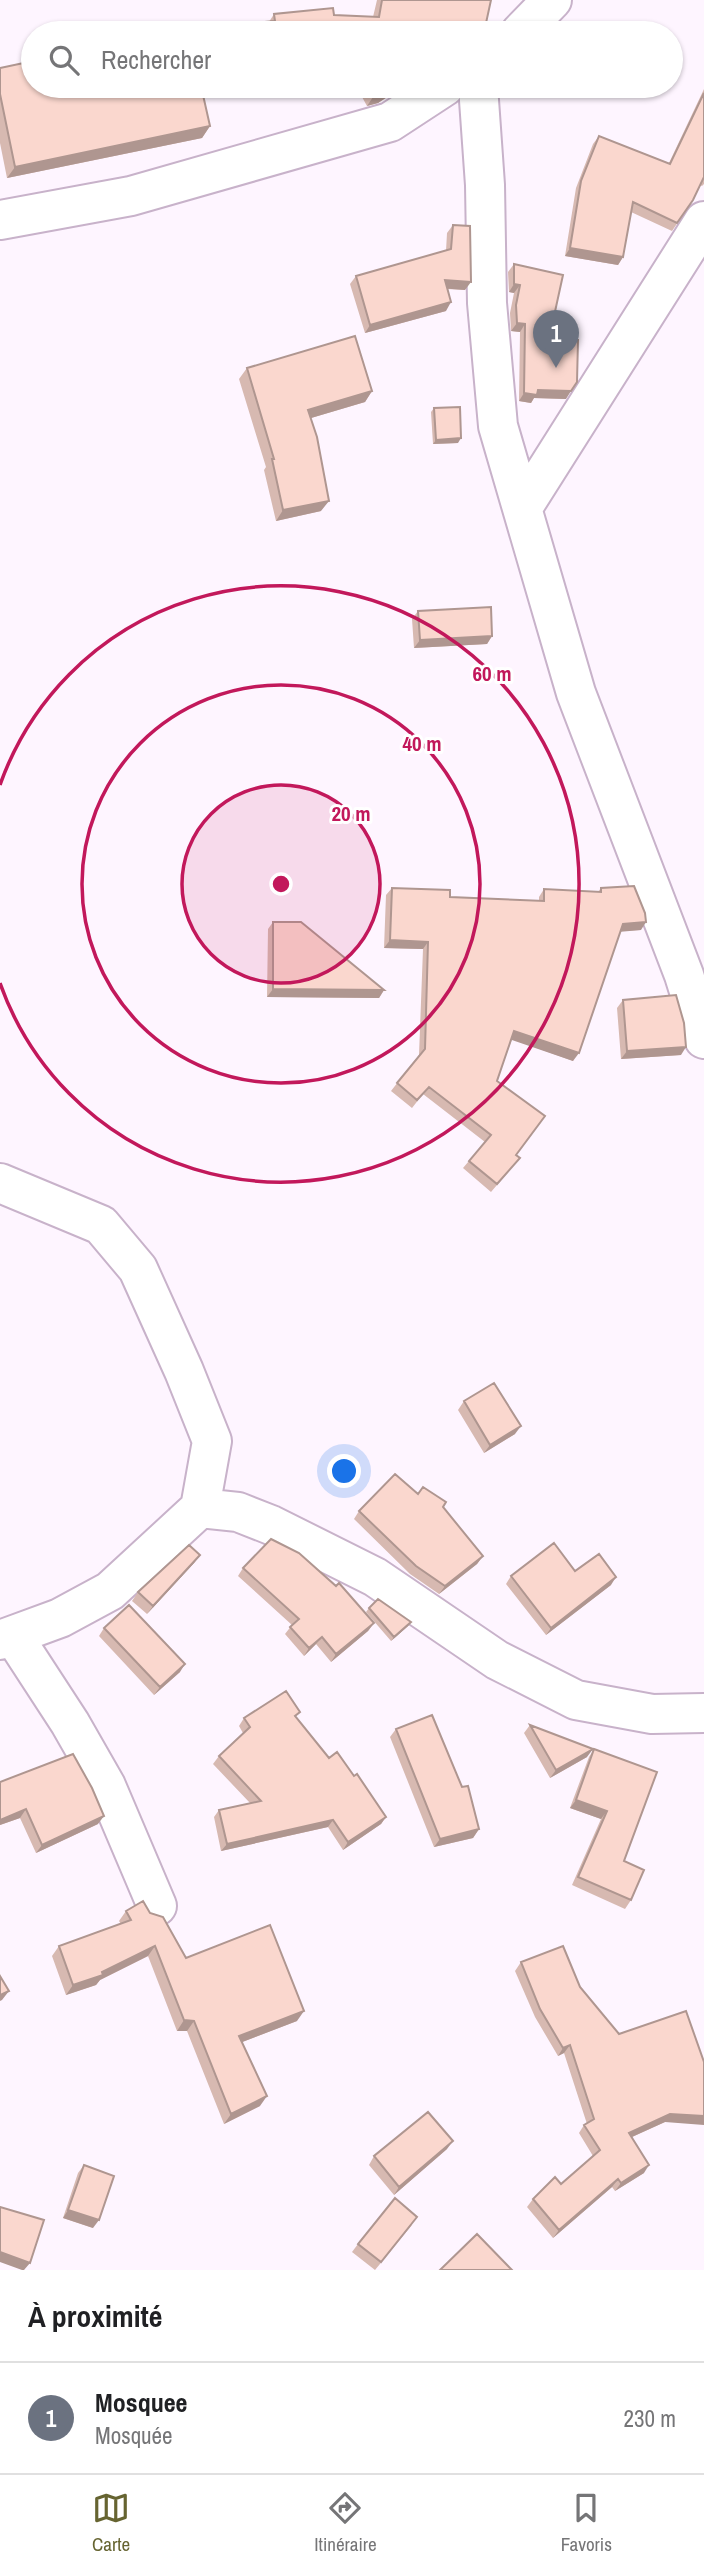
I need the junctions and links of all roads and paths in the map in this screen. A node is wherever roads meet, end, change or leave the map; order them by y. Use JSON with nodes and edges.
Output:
{"nodes":[{"id":1,"x":552,"y":0,"type":"edge"},
{"id":2,"x":532,"y":21,"type":"edge"},
{"id":3,"x":427,"y":98,"type":"edge"},
{"id":4,"x":479,"y":98,"type":"edge"},
{"id":5,"x":0,"y":220,"type":"edge"},
{"id":6,"x":700,"y":234,"type":"edge"},
{"id":7,"x":523,"y":507,"type":"junction"},
{"id":8,"x":704,"y":1039,"type":"edge"},
{"id":9,"x":0,"y":1183,"type":"edge"},
{"id":10,"x":200,"y":1508,"type":"junction"},
{"id":11,"x":7,"y":1638,"type":"edge"},
{"id":12,"x":704,"y":1713,"type":"edge"},
{"id":13,"x":157,"y":1906,"type":"dead end"}],
"edges":[{"from":1,"to":2,"type":"street"},
{"from":3,"to":5,"type":"street"},
{"from":4,"to":7,"type":"street"},
{"from":6,"to":7,"type":"street"},
{"from":7,"to":8,"type":"street"},
{"from":9,"to":10,"type":"street"},
{"from":10,"to":11,"type":"street"},
{"from":10,"to":12,"type":"street"},
{"from":11,"to":13,"type":"street"}]}
